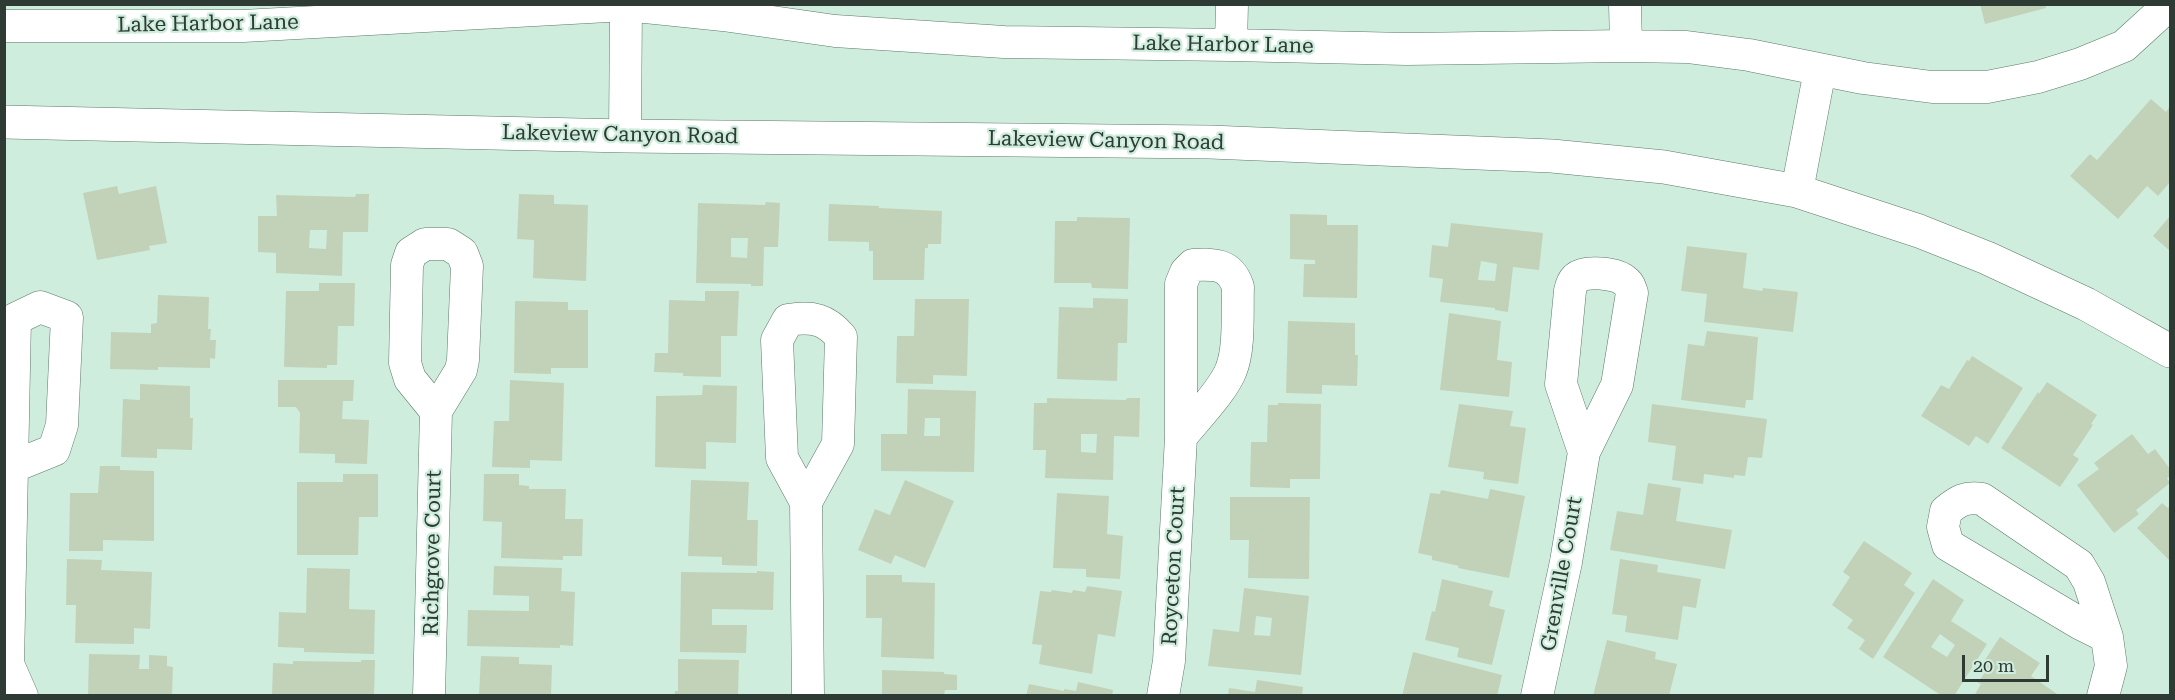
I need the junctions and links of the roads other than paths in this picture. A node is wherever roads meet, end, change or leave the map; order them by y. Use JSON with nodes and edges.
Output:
{"nodes":[{"id":1,"x":1232,"y":4,"type":"edge"},
{"id":2,"x":1625,"y":4,"type":"edge"},
{"id":3,"x":626,"y":5,"type":"edge"},
{"id":4,"x":2162,"y":7,"type":"edge"},
{"id":5,"x":415,"y":11,"type":"edge"},
{"id":6,"x":837,"y":18,"type":"edge"},
{"id":7,"x":4,"y":26,"type":"edge"},
{"id":8,"x":1231,"y":45,"type":"junction"},
{"id":9,"x":1626,"y":46,"type":"junction"},
{"id":10,"x":1820,"y":70,"type":"junction"},
{"id":11,"x":4,"y":122,"type":"edge"},
{"id":12,"x":625,"y":136,"type":"junction"},
{"id":13,"x":1797,"y":191,"type":"junction"},
{"id":14,"x":2170,"y":351,"type":"edge"},
{"id":15,"x":436,"y":411,"type":"dead end"},
{"id":16,"x":1181,"y":437,"type":"junction"},
{"id":17,"x":1584,"y":452,"type":"junction"},
{"id":18,"x":12,"y":468,"type":"dead end"},
{"id":19,"x":806,"y":502,"type":"junction"},
{"id":20,"x":2107,"y":637,"type":"junction"},
{"id":21,"x":22,"y":696,"type":"edge"},
{"id":22,"x":429,"y":696,"type":"edge"},
{"id":23,"x":808,"y":696,"type":"edge"},
{"id":24,"x":1163,"y":696,"type":"edge"},
{"id":25,"x":1538,"y":696,"type":"edge"},
{"id":26,"x":2103,"y":696,"type":"edge"}],
"edges":[{"from":1,"to":8,"type":"street"},
{"from":2,"to":9,"type":"street"},
{"from":3,"to":5,"type":"street","name":"Lake Harbor Lane"},
{"from":3,"to":6,"type":"street","name":"Lake Harbor Lane"},
{"from":3,"to":12,"type":"street"},
{"from":4,"to":10,"type":"street","name":"Lake Harbor Lane"},
{"from":5,"to":7,"type":"street","name":"Lake Harbor Lane"},
{"from":6,"to":8,"type":"street","name":"Lake Harbor Lane"},
{"from":8,"to":9,"type":"street","name":"Lake Harbor Lane"},
{"from":9,"to":10,"type":"street","name":"Lake Harbor Lane"},
{"from":10,"to":13,"type":"street"},
{"from":11,"to":12,"type":"street","name":"Lakeview Canyon Road"},
{"from":12,"to":13,"type":"street","name":"Lakeview Canyon Road"},
{"from":13,"to":14,"type":"street","name":"Lakeview Canyon Road"},
{"from":15,"to":22,"type":"street","name":"Richgrove Court"},
{"from":16,"to":16,"type":"street","name":"Royceton Court"},
{"from":16,"to":24,"type":"street","name":"Royceton Court"},
{"from":17,"to":17,"type":"street","name":"Grenville Court"},
{"from":17,"to":25,"type":"street","name":"Grenville Court"},
{"from":18,"to":21,"type":"street"},
{"from":19,"to":19,"type":"street"},
{"from":19,"to":23,"type":"street"},
{"from":20,"to":20,"type":"street"},
{"from":20,"to":26,"type":"street"}]}
